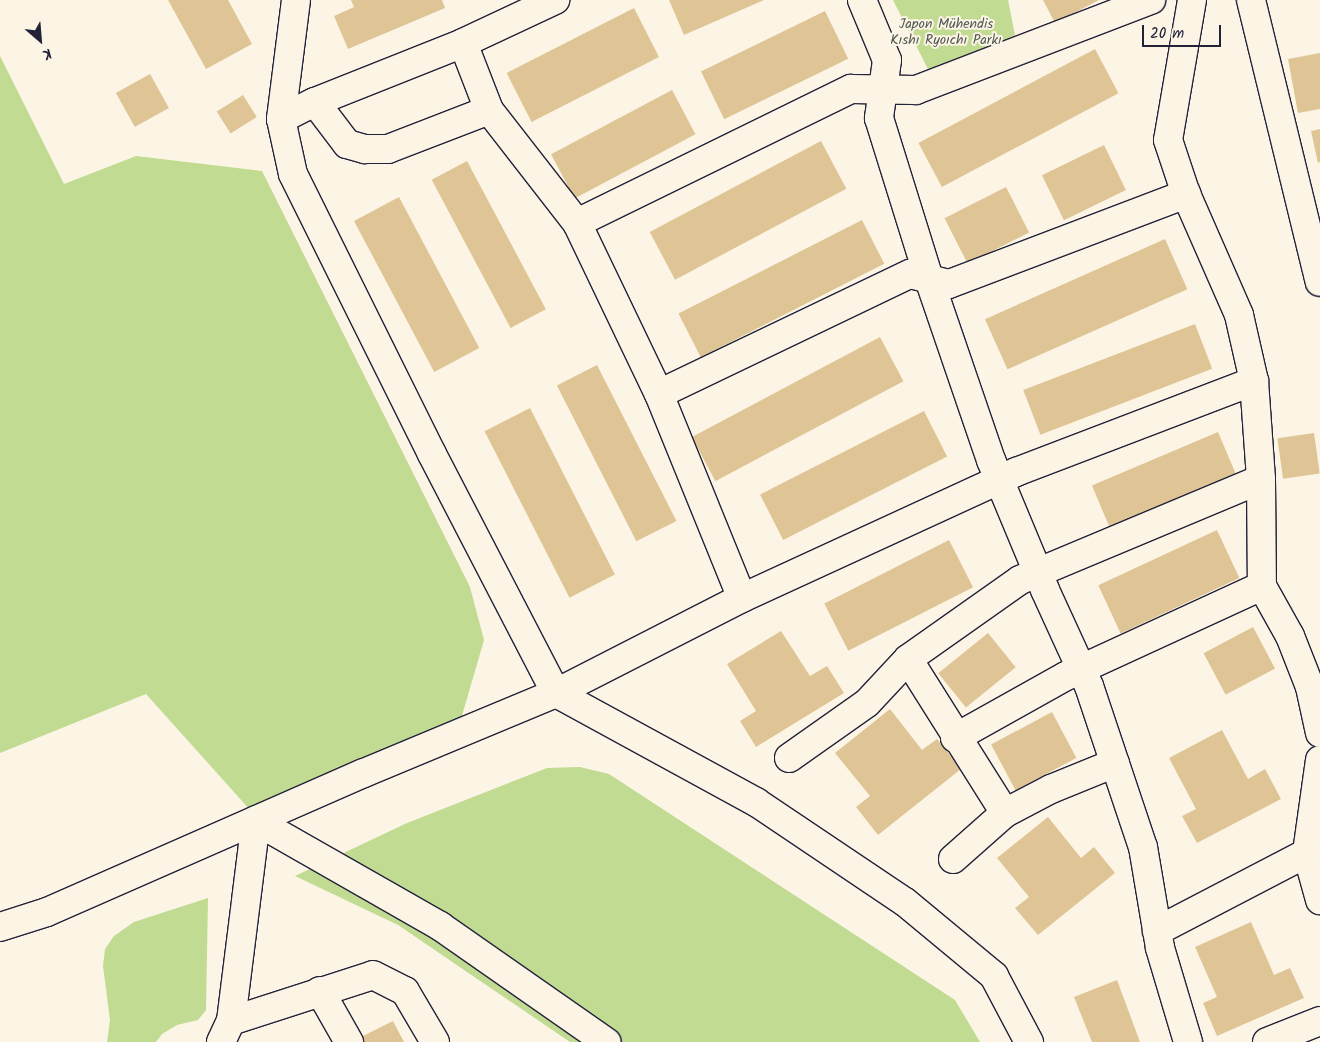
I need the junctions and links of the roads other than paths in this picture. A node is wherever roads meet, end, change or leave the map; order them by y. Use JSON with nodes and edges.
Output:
{"nodes":[{"id":1,"x":296,"y":0,"type":"edge"},
{"id":2,"x":555,"y":0,"type":"edge"},
{"id":3,"x":862,"y":0,"type":"edge"},
{"id":4,"x":1151,"y":0,"type":"edge"},
{"id":5,"x":1192,"y":0,"type":"edge"},
{"id":6,"x":1251,"y":0,"type":"edge"},
{"id":7,"x":463,"y":43,"type":"junction"},
{"id":8,"x":883,"y":90,"type":"junction"},
{"id":9,"x":315,"y":102,"type":"junction"},
{"id":10,"x":489,"y":110,"type":"junction"},
{"id":11,"x":281,"y":118,"type":"junction"},
{"id":12,"x":1186,"y":194,"type":"junction"},
{"id":13,"x":577,"y":223,"type":"junction"},
{"id":14,"x":929,"y":279,"type":"junction"},
{"id":15,"x":1320,"y":282,"type":"edge"},
{"id":16,"x":1254,"y":381,"type":"junction"},
{"id":17,"x":659,"y":394,"type":"junction"},
{"id":18,"x":1261,"y":479,"type":"junction"},
{"id":19,"x":998,"y":480,"type":"junction"},
{"id":20,"x":1037,"y":572,"type":"junction"},
{"id":21,"x":1262,"y":586,"type":"junction"},
{"id":22,"x":742,"y":598,"type":"junction"},
{"id":23,"x":908,"y":659,"type":"junction"},
{"id":24,"x":1081,"y":669,"type":"junction"},
{"id":25,"x":556,"y":693,"type":"junction"},
{"id":26,"x":1320,"y":734,"type":"edge"},
{"id":27,"x":955,"y":738,"type":"junction"},
{"id":28,"x":789,"y":758,"type":"dead end"},
{"id":29,"x":1320,"y":760,"type":"edge"},
{"id":30,"x":1115,"y":763,"type":"junction"},
{"id":31,"x":1005,"y":814,"type":"junction"},
{"id":32,"x":256,"y":821,"type":"junction"},
{"id":33,"x":1307,"y":853,"type":"junction"},
{"id":34,"x":953,"y":859,"type":"dead end"},
{"id":35,"x":1320,"y":900,"type":"edge"},
{"id":36,"x":0,"y":927,"type":"edge"},
{"id":37,"x":1157,"y":931,"type":"junction"},
{"id":38,"x":320,"y":992,"type":"junction"},
{"id":39,"x":1320,"y":1021,"type":"edge"},
{"id":40,"x":226,"y":1031,"type":"edge"},
{"id":41,"x":349,"y":1042,"type":"edge"},
{"id":42,"x":435,"y":1042,"type":"edge"},
{"id":43,"x":606,"y":1042,"type":"edge"},
{"id":44,"x":1029,"y":1042,"type":"edge"},
{"id":45,"x":1188,"y":1042,"type":"edge"},
{"id":46,"x":1266,"y":1042,"type":"edge"}],
"edges":[{"from":1,"to":11,"type":"street"},
{"from":2,"to":7,"type":"street"},
{"from":3,"to":8,"type":"street"},
{"from":4,"to":8,"type":"street"},
{"from":5,"to":12,"type":"street"},
{"from":6,"to":15,"type":"street"},
{"from":7,"to":9,"type":"street"},
{"from":7,"to":10,"type":"street"},
{"from":8,"to":13,"type":"street"},
{"from":8,"to":14,"type":"street"},
{"from":9,"to":10,"type":"street"},
{"from":9,"to":11,"type":"street"},
{"from":10,"to":13,"type":"street"},
{"from":11,"to":25,"type":"street"},
{"from":12,"to":14,"type":"street"},
{"from":12,"to":16,"type":"street"},
{"from":13,"to":17,"type":"street"},
{"from":14,"to":17,"type":"street"},
{"from":14,"to":19,"type":"street"},
{"from":16,"to":18,"type":"street"},
{"from":16,"to":19,"type":"street"},
{"from":17,"to":22,"type":"street"},
{"from":18,"to":20,"type":"street"},
{"from":18,"to":21,"type":"street"},
{"from":19,"to":20,"type":"street"},
{"from":19,"to":22,"type":"street"},
{"from":20,"to":23,"type":"street"},
{"from":20,"to":24,"type":"street"},
{"from":21,"to":24,"type":"street"},
{"from":21,"to":26,"type":"street"},
{"from":22,"to":25,"type":"street"},
{"from":23,"to":27,"type":"street"},
{"from":23,"to":28,"type":"street"},
{"from":24,"to":27,"type":"street"},
{"from":24,"to":30,"type":"street"},
{"from":25,"to":32,"type":"street"},
{"from":25,"to":44,"type":"street"},
{"from":27,"to":31,"type":"street"},
{"from":29,"to":33,"type":"street"},
{"from":30,"to":31,"type":"street"},
{"from":30,"to":37,"type":"street"},
{"from":31,"to":34,"type":"street"},
{"from":32,"to":36,"type":"street"},
{"from":32,"to":40,"type":"street"},
{"from":32,"to":43,"type":"street"},
{"from":33,"to":35,"type":"street"},
{"from":33,"to":37,"type":"street"},
{"from":37,"to":45,"type":"street"},
{"from":38,"to":40,"type":"street"},
{"from":38,"to":41,"type":"street"},
{"from":38,"to":42,"type":"street"},
{"from":39,"to":46,"type":"street"}]}
